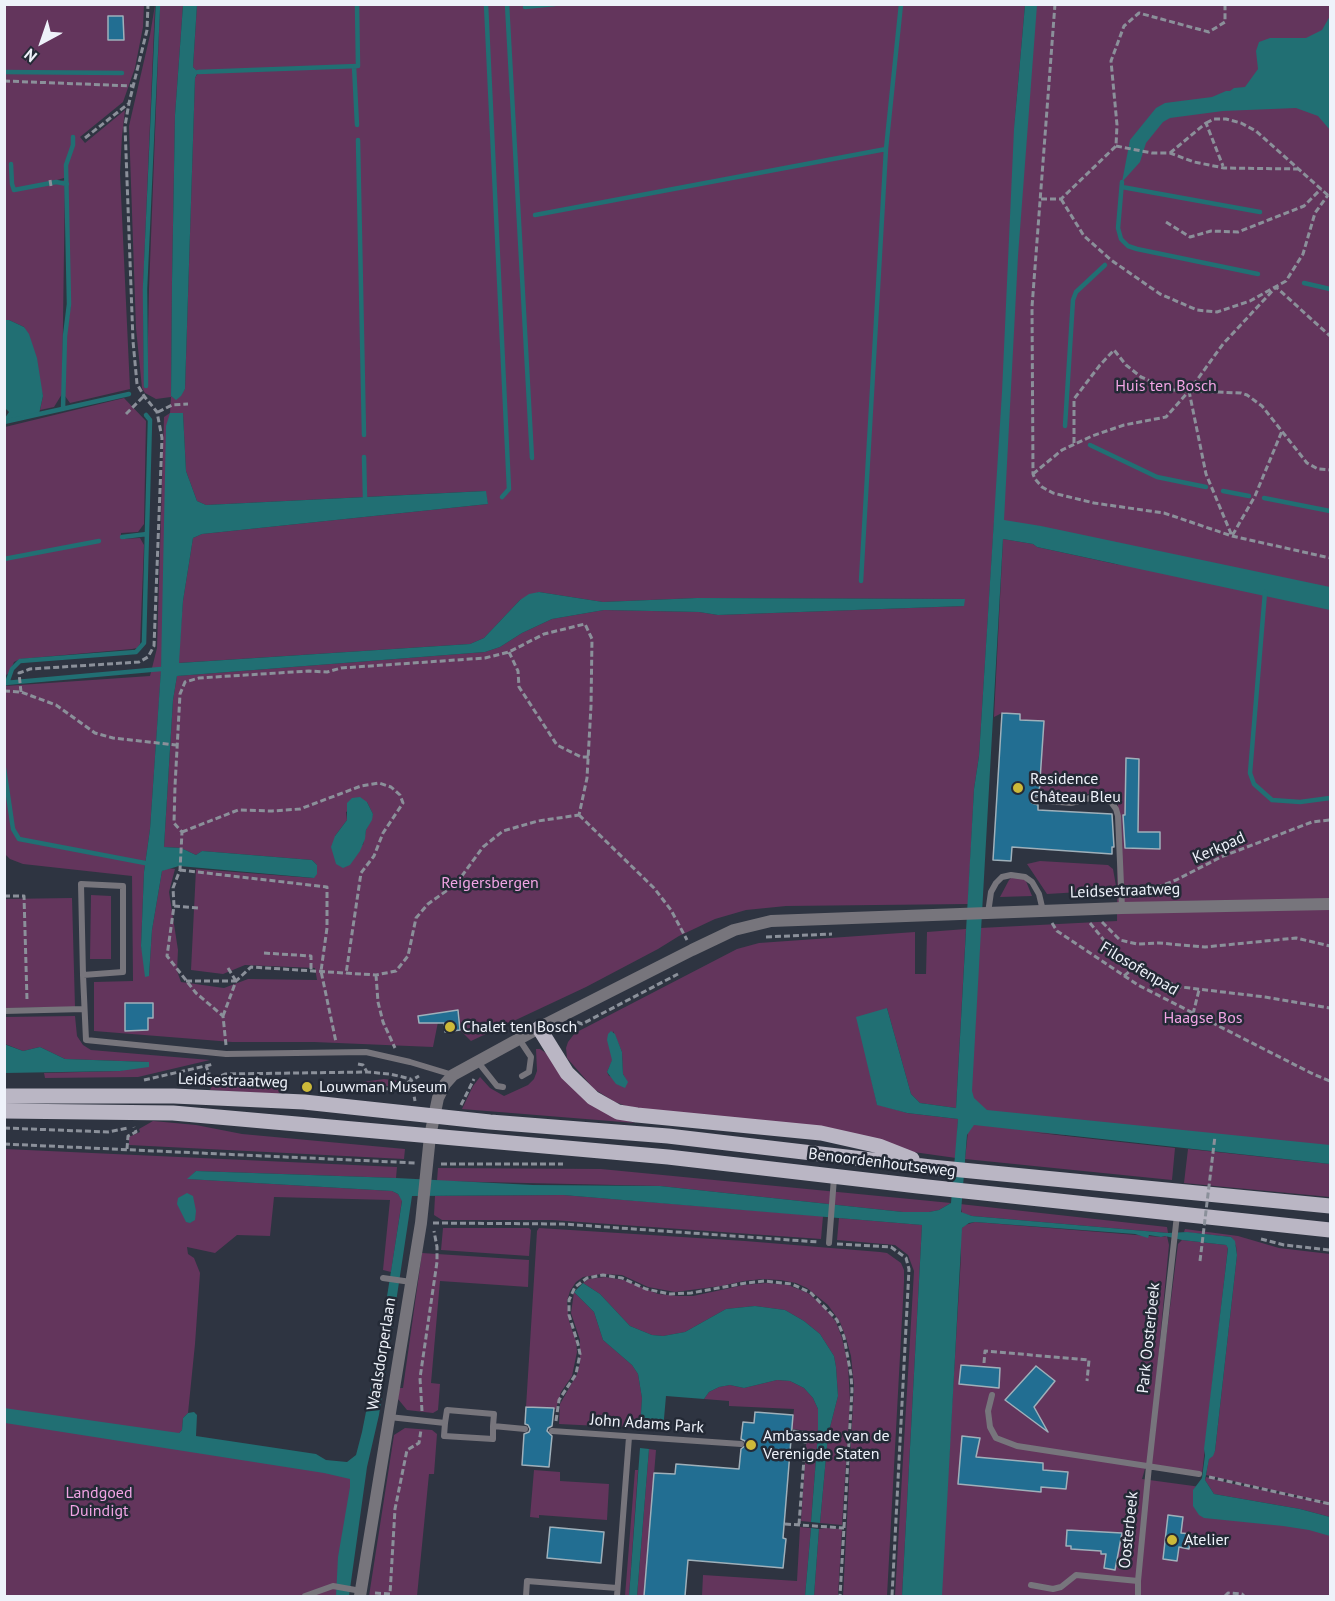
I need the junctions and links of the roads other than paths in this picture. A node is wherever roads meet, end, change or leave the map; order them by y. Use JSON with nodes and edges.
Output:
{"nodes":[{"id":1,"x":1036,"y":800,"type":"dead end"},
{"id":2,"x":1330,"y":904,"type":"edge"},
{"id":3,"x":1122,"y":908,"type":"junction"},
{"id":4,"x":1044,"y":911,"type":"junction"},
{"id":5,"x":988,"y":913,"type":"junction"},
{"id":6,"x":83,"y":975,"type":"junction"},
{"id":7,"x":84,"y":1009,"type":"junction"},
{"id":8,"x":4,"y":1011,"type":"edge"},
{"id":9,"x":539,"y":1028,"type":"junction"},
{"id":10,"x":519,"y":1039,"type":"junction"},
{"id":11,"x":478,"y":1061,"type":"junction"},
{"id":12,"x":453,"y":1075,"type":"junction"},
{"id":13,"x":522,"y":1076,"type":"dead end"},
{"id":14,"x":503,"y":1087,"type":"dead end"},
{"id":15,"x":4,"y":1096,"type":"edge"},
{"id":16,"x":4,"y":1111,"type":"edge"},
{"id":17,"x":434,"y":1116,"type":"junction"},
{"id":18,"x":430,"y":1136,"type":"junction"},
{"id":19,"x":931,"y":1167,"type":"junction"},
{"id":20,"x":834,"y":1176,"type":"junction"},
{"id":21,"x":1330,"y":1206,"type":"edge"},
{"id":22,"x":1178,"y":1213,"type":"junction"},
{"id":23,"x":1330,"y":1230,"type":"edge"},
{"id":24,"x":829,"y":1243,"type":"road end"},
{"id":25,"x":385,"y":1278,"type":"dead end"},
{"id":26,"x":408,"y":1282,"type":"junction"},
{"id":27,"x":992,"y":1395,"type":"dead end"},
{"id":28,"x":389,"y":1417,"type":"junction"},
{"id":29,"x":445,"y":1423,"type":"junction"},
{"id":30,"x":493,"y":1426,"type":"junction"},
{"id":31,"x":525,"y":1429,"type":"dead end"},
{"id":32,"x":554,"y":1431,"type":"road end"},
{"id":33,"x":629,"y":1437,"type":"junction"},
{"id":34,"x":741,"y":1444,"type":"dead end"},
{"id":35,"x":1149,"y":1466,"type":"junction"},
{"id":36,"x":1199,"y":1474,"type":"dead end"},
{"id":37,"x":1138,"y":1581,"type":"junction"},
{"id":38,"x":1031,"y":1586,"type":"dead end"},
{"id":39,"x":617,"y":1588,"type":"junction"},
{"id":40,"x":361,"y":1594,"type":"edge"},
{"id":41,"x":304,"y":1596,"type":"edge"},
{"id":42,"x":526,"y":1596,"type":"edge"},
{"id":43,"x":617,"y":1596,"type":"edge"},
{"id":44,"x":1138,"y":1596,"type":"edge"}],
"edges":[{"from":1,"to":3,"type":"lane"},
{"from":2,"to":3,"type":"street","name":"Leidsestraatweg"},
{"from":3,"to":4,"type":"street","name":"Leidsestraatweg"},
{"from":4,"to":5,"type":"street","name":"Leidsestraatweg"},
{"from":4,"to":5,"type":"lane"},
{"from":5,"to":9,"type":"street","name":"Leidsestraatweg"},
{"from":6,"to":6,"type":"lane"},
{"from":6,"to":7,"type":"lane"},
{"from":7,"to":8,"type":"lane"},
{"from":7,"to":12,"type":"lane"},
{"from":9,"to":10,"type":"street","name":"Leidsestraatweg"},
{"from":9,"to":19,"type":"main road"},
{"from":10,"to":11,"type":"street","name":"Leidsestraatweg"},
{"from":10,"to":13,"type":"lane"},
{"from":11,"to":12,"type":"street","name":"Leidsestraatweg"},
{"from":11,"to":14,"type":"lane"},
{"from":12,"to":17,"type":"street","name":"Leidsestraatweg"},
{"from":15,"to":17,"type":"main road","name":"Leidsestraatweg"},
{"from":16,"to":18,"type":"main road"},
{"from":17,"to":18,"type":"street","name":"Waalsdorperlaan"},
{"from":17,"to":19,"type":"main road","name":"Benoordenhoutseweg"},
{"from":18,"to":20,"type":"main road","name":"Benoordenhoutseweg"},
{"from":18,"to":26,"type":"street","name":"Waalsdorperlaan"},
{"from":19,"to":21,"type":"main road","name":"Benoordenhoutseweg"},
{"from":20,"to":22,"type":"main road","name":"Benoordenhoutseweg"},
{"from":20,"to":24,"type":"lane"},
{"from":22,"to":23,"type":"main road","name":"Benoordenhoutseweg"},
{"from":22,"to":35,"type":"lane","name":"Park Oosterbeek"},
{"from":25,"to":26,"type":"lane"},
{"from":26,"to":28,"type":"street","name":"Waalsdorperlaan"},
{"from":27,"to":35,"type":"lane"},
{"from":28,"to":29,"type":"lane"},
{"from":28,"to":40,"type":"street","name":"Waalsdorperlaan"},
{"from":29,"to":30,"type":"lane"},
{"from":29,"to":30,"type":"lane"},
{"from":30,"to":31,"type":"lane"},
{"from":32,"to":33,"type":"lane","name":"John Adams Park"},
{"from":33,"to":34,"type":"lane","name":"John Adams Park"},
{"from":33,"to":39,"type":"lane"},
{"from":35,"to":36,"type":"lane"},
{"from":35,"to":37,"type":"lane","name":"Oosterbeek"},
{"from":37,"to":38,"type":"lane"},
{"from":37,"to":44,"type":"lane","name":"Oosterbeek"},
{"from":39,"to":42,"type":"lane"},
{"from":39,"to":43,"type":"lane"},
{"from":40,"to":41,"type":"lane"}]}
